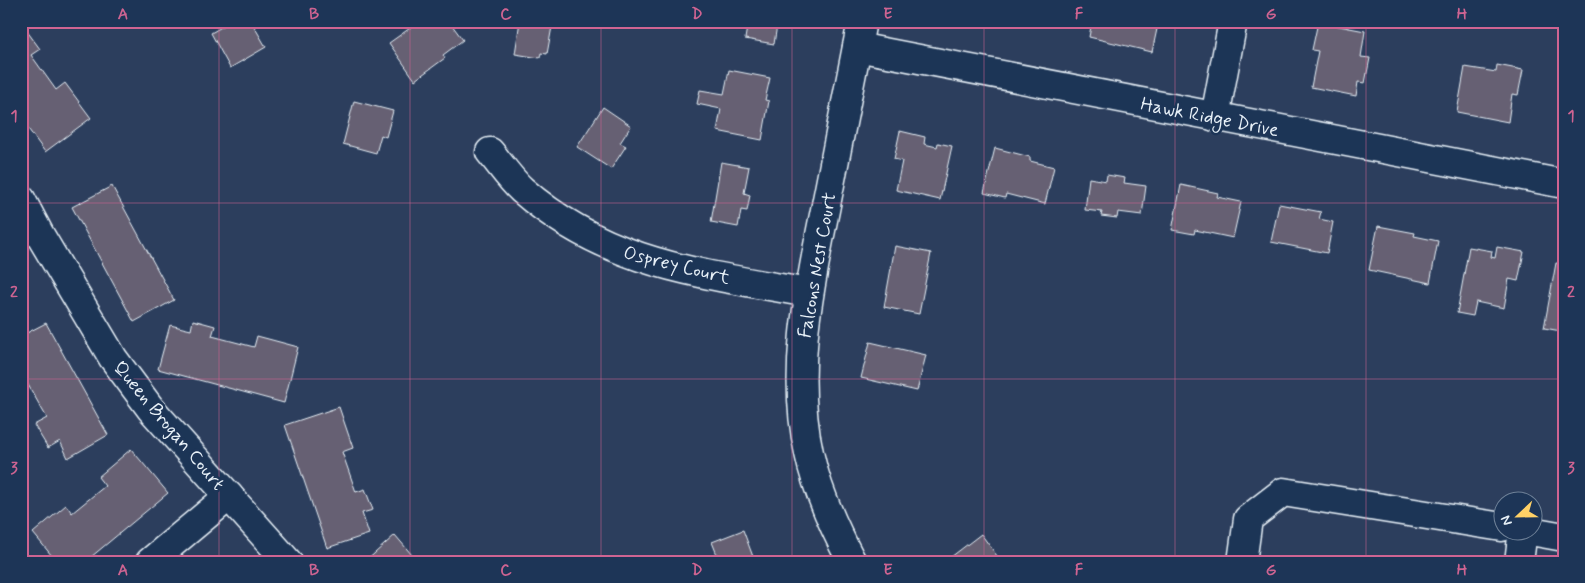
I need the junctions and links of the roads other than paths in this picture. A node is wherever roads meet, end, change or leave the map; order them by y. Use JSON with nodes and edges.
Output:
{"nodes":[{"id":1,"x":1233,"y":21,"type":"edge"},
{"id":2,"x":860,"y":34,"type":"edge"},
{"id":3,"x":1215,"y":117,"type":"junction"},
{"id":4,"x":490,"y":152,"type":"dead end"},
{"id":5,"x":1564,"y":184,"type":"edge"},
{"id":6,"x":21,"y":199,"type":"edge"},
{"id":7,"x":30,"y":240,"type":"edge"},
{"id":8,"x":808,"y":293,"type":"junction"},
{"id":9,"x":229,"y":496,"type":"junction"},
{"id":10,"x":1492,"y":525,"type":"edge"},
{"id":11,"x":1542,"y":533,"type":"edge"},
{"id":12,"x":1564,"y":537,"type":"edge"},
{"id":13,"x":1522,"y":540,"type":"edge"},
{"id":14,"x":150,"y":562,"type":"edge"},
{"id":15,"x":288,"y":562,"type":"edge"},
{"id":16,"x":852,"y":562,"type":"edge"},
{"id":17,"x":1242,"y":562,"type":"edge"},
{"id":18,"x":1519,"y":562,"type":"edge"}],
"edges":[{"from":1,"to":3,"type":"street"},
{"from":2,"to":3,"type":"street","name":"Hawk Ridge Drive"},
{"from":2,"to":8,"type":"street","name":"Falcons Nest Court"},
{"from":3,"to":5,"type":"street","name":"Hawk Ridge Drive"},
{"from":4,"to":8,"type":"street","name":"Osprey Court"},
{"from":6,"to":7,"type":"street","name":"Queen Brogan Court"},
{"from":7,"to":9,"type":"street","name":"Queen Brogan Court"},
{"from":8,"to":16,"type":"street","name":"Falcons Nest Court"},
{"from":9,"to":14,"type":"street"},
{"from":9,"to":15,"type":"street","name":"Queen Brogan Court"},
{"from":10,"to":17,"type":"street"},
{"from":11,"to":12,"type":"street"},
{"from":13,"to":18,"type":"street"}]}
